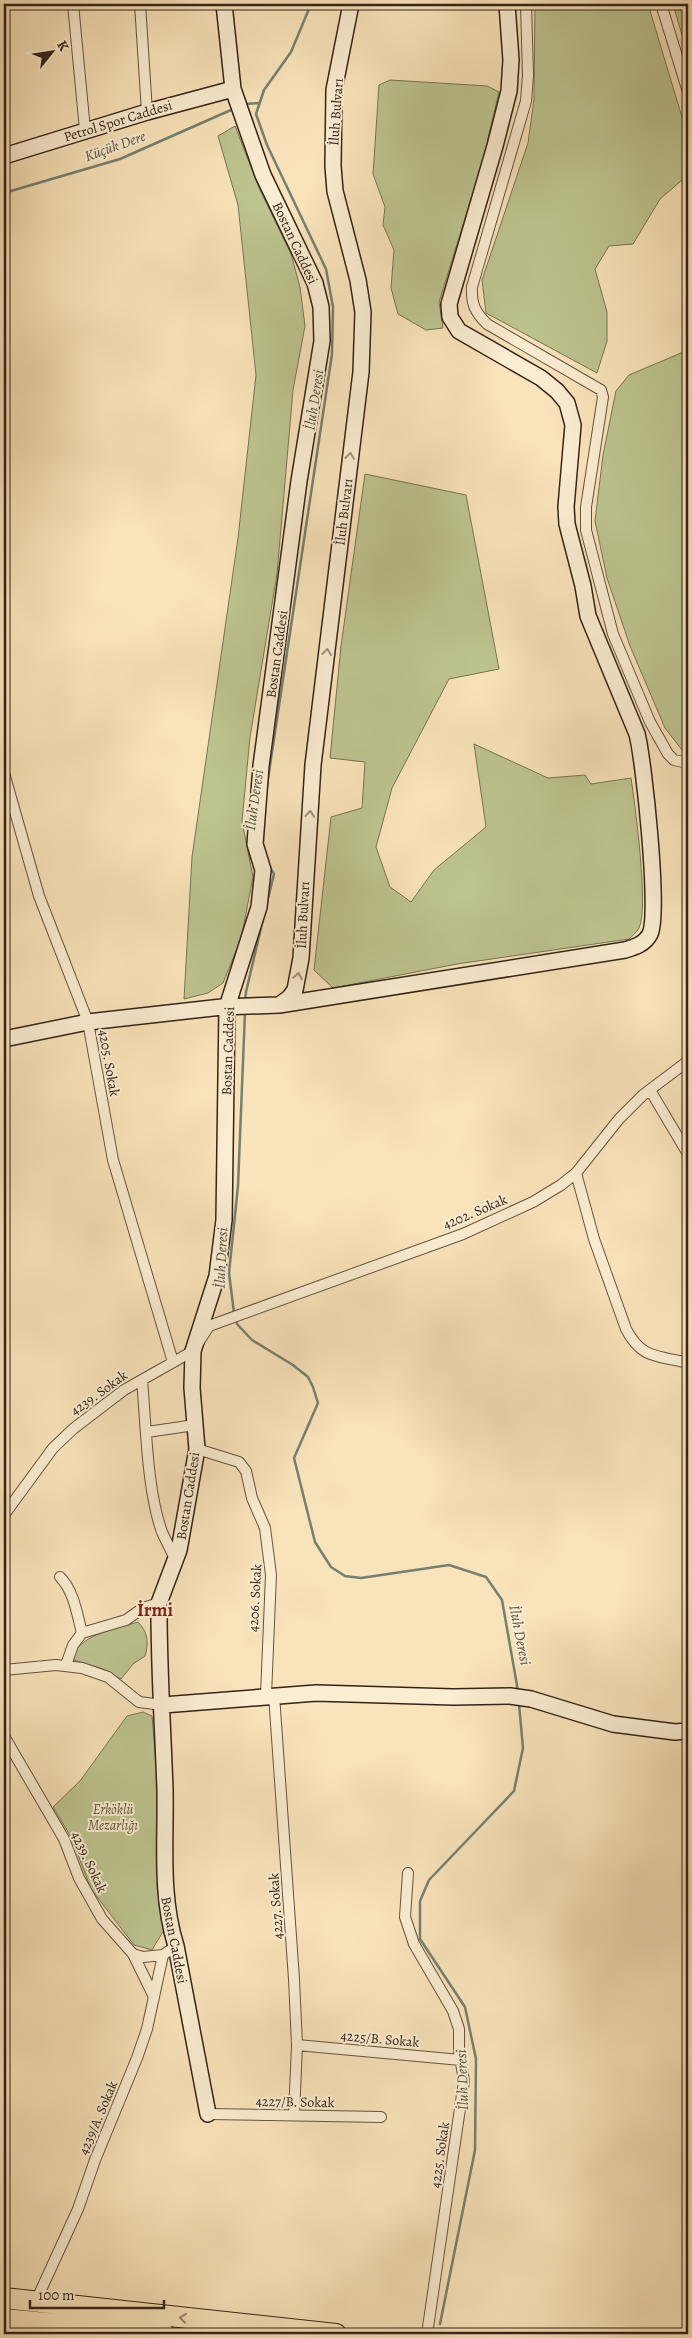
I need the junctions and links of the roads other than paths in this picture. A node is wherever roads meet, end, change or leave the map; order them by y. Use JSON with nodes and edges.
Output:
{"nodes":[{"id":1,"x":73,"y":4,"type":"edge"},
{"id":2,"x":140,"y":4,"type":"edge"},
{"id":3,"x":224,"y":4,"type":"edge"},
{"id":4,"x":351,"y":4,"type":"edge"},
{"id":5,"x":508,"y":4,"type":"edge"},
{"id":6,"x":526,"y":4,"type":"edge"},
{"id":7,"x":661,"y":4,"type":"edge"},
{"id":8,"x":233,"y":89,"type":"junction"},
{"id":9,"x":688,"y":92,"type":"edge"},
{"id":10,"x":147,"y":112,"type":"junction"},
{"id":11,"x":85,"y":130,"type":"junction"},
{"id":12,"x":4,"y":141,"type":"edge"},
{"id":13,"x":4,"y":156,"type":"edge"},
{"id":14,"x":688,"y":763,"type":"edge"},
{"id":15,"x":4,"y":773,"type":"edge"},
{"id":16,"x":273,"y":1005,"type":"junction"},
{"id":17,"x":231,"y":1007,"type":"junction"},
{"id":18,"x":88,"y":1022,"type":"junction"},
{"id":19,"x":4,"y":1039,"type":"edge"},
{"id":20,"x":688,"y":1061,"type":"edge"},
{"id":21,"x":650,"y":1090,"type":"junction"},
{"id":22,"x":688,"y":1154,"type":"edge"},
{"id":23,"x":576,"y":1173,"type":"junction"},
{"id":24,"x":229,"y":1319,"type":"joint"},
{"id":25,"x":193,"y":1351,"type":"junction"},
{"id":26,"x":173,"y":1362,"type":"junction"},
{"id":27,"x":688,"y":1363,"type":"edge"},
{"id":28,"x":142,"y":1380,"type":"junction"},
{"id":29,"x":195,"y":1425,"type":"junction"},
{"id":30,"x":147,"y":1432,"type":"junction"},
{"id":31,"x":197,"y":1449,"type":"junction"},
{"id":32,"x":4,"y":1515,"type":"edge"},
{"id":33,"x":175,"y":1560,"type":"junction"},
{"id":34,"x":60,"y":1577,"type":"dead end"},
{"id":35,"x":159,"y":1604,"type":"junction"},
{"id":36,"x":82,"y":1633,"type":"junction"},
{"id":37,"x":66,"y":1665,"type":"junction"},
{"id":38,"x":4,"y":1670,"type":"edge"},
{"id":39,"x":270,"y":1695,"type":"junction"},
{"id":40,"x":163,"y":1705,"type":"junction"},
{"id":41,"x":688,"y":1731,"type":"edge"},
{"id":42,"x":4,"y":1736,"type":"edge"},
{"id":43,"x":408,"y":1873,"type":"dead end"},
{"id":44,"x":176,"y":1946,"type":"junction"},
{"id":45,"x":134,"y":1954,"type":"junction"},
{"id":46,"x":163,"y":1955,"type":"junction"},
{"id":47,"x":154,"y":1997,"type":"junction"},
{"id":48,"x":297,"y":2045,"type":"junction"},
{"id":49,"x":461,"y":2060,"type":"junction"},
{"id":50,"x":208,"y":2114,"type":"joint"},
{"id":51,"x":294,"y":2115,"type":"junction"},
{"id":52,"x":381,"y":2117,"type":"dead end"},
{"id":53,"x":4,"y":2298,"type":"edge"},
{"id":54,"x":36,"y":2301,"type":"junction"},
{"id":55,"x":4,"y":2319,"type":"edge"},
{"id":56,"x":164,"y":2334,"type":"edge"},
{"id":57,"x":336,"y":2334,"type":"edge"},
{"id":58,"x":427,"y":2334,"type":"edge"}],
"edges":[{"from":1,"to":11,"type":"street"},
{"from":2,"to":10,"type":"street"},
{"from":3,"to":8,"type":"street","name":"Bostan Caddesi"},
{"from":16,"to":4,"type":"street","name":"İluh Bulvarı","one_way":true},
{"from":5,"to":16,"type":"street"},
{"from":6,"to":14,"type":"street"},
{"from":7,"to":9,"type":"street"},
{"from":8,"to":10,"type":"street","name":"Petrol Spor Caddesi"},
{"from":8,"to":17,"type":"street","name":"Bostan Caddesi"},
{"from":10,"to":11,"type":"street","name":"Petrol Spor Caddesi"},
{"from":11,"to":13,"type":"street","name":"Petrol Spor Caddesi"},
{"from":12,"to":13,"type":"street"},
{"from":15,"to":18,"type":"street","name":"4205. Sokak"},
{"from":16,"to":17,"type":"street"},
{"from":17,"to":18,"type":"street"},
{"from":17,"to":25,"type":"street","name":"Bostan Caddesi"},
{"from":18,"to":19,"type":"street"},
{"from":18,"to":26,"type":"street","name":"4205. Sokak"},
{"from":20,"to":21,"type":"street","name":"4202. Sokak"},
{"from":21,"to":22,"type":"street"},
{"from":21,"to":23,"type":"street","name":"4202. Sokak"},
{"from":23,"to":24,"type":"street","name":"4202. Sokak"},
{"from":23,"to":27,"type":"street"},
{"from":24,"to":25,"type":"street","name":"4239. Sokak"},
{"from":25,"to":26,"type":"street","name":"4239. Sokak"},
{"from":25,"to":29,"type":"street","name":"Bostan Caddesi"},
{"from":26,"to":28,"type":"street","name":"4239. Sokak"},
{"from":28,"to":30,"type":"street"},
{"from":28,"to":32,"type":"street","name":"4239. Sokak"},
{"from":29,"to":30,"type":"street"},
{"from":29,"to":31,"type":"street","name":"Bostan Caddesi"},
{"from":30,"to":33,"type":"street"},
{"from":31,"to":33,"type":"street","name":"Bostan Caddesi"},
{"from":31,"to":39,"type":"street","name":"4206. Sokak"},
{"from":33,"to":35,"type":"street","name":"Bostan Caddesi"},
{"from":34,"to":36,"type":"street"},
{"from":35,"to":36,"type":"street"},
{"from":35,"to":40,"type":"street","name":"Bostan Caddesi"},
{"from":36,"to":37,"type":"street"},
{"from":37,"to":38,"type":"street"},
{"from":37,"to":40,"type":"street"},
{"from":39,"to":40,"type":"street"},
{"from":39,"to":41,"type":"street"},
{"from":39,"to":48,"type":"street","name":"4227. Sokak"},
{"from":40,"to":44,"type":"street","name":"Bostan Caddesi"},
{"from":42,"to":45,"type":"street","name":"4239. Sokak"},
{"from":43,"to":49,"type":"street","name":"4225. Sokak"},
{"from":44,"to":46,"type":"street"},
{"from":44,"to":50,"type":"street","name":"Bostan Caddesi"},
{"from":45,"to":46,"type":"street"},
{"from":45,"to":47,"type":"street","name":"4239. Sokak"},
{"from":46,"to":47,"type":"street","name":"4239/A. Sokak"},
{"from":47,"to":54,"type":"street","name":"4239/A. Sokak"},
{"from":48,"to":49,"type":"street","name":"4225/B. Sokak"},
{"from":48,"to":51,"type":"street","name":"4227. Sokak"},
{"from":49,"to":58,"type":"street","name":"4225. Sokak"},
{"from":50,"to":51,"type":"street","name":"4227/B. Sokak"},
{"from":51,"to":52,"type":"street","name":"4227/B. Sokak"},
{"from":53,"to":54,"type":"highway"},
{"from":57,"to":54,"type":"highway","one_way":true},
{"from":55,"to":56,"type":"highway"}]}
